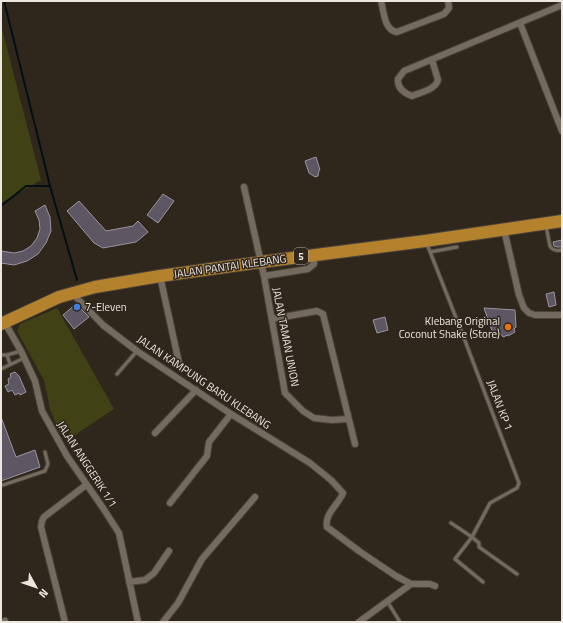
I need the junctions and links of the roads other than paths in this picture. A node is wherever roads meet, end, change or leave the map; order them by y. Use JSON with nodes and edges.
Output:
{"nodes":[{"id":1,"x":381,"y":1,"type":"edge"},
{"id":2,"x":448,"y":1,"type":"edge"},
{"id":3,"x":562,"y":5,"type":"edge"},
{"id":4,"x":520,"y":23,"type":"junction"},
{"id":5,"x":432,"y":60,"type":"junction"},
{"id":6,"x":562,"y":131,"type":"edge"},
{"id":7,"x":244,"y":187,"type":"dead end"},
{"id":8,"x":562,"y":221,"type":"edge"},
{"id":9,"x":546,"y":223,"type":"junction"},
{"id":10,"x":504,"y":228,"type":"junction"},
{"id":11,"x":425,"y":241,"type":"junction"},
{"id":12,"x":457,"y":247,"type":"dead end"},
{"id":13,"x":562,"y":250,"type":"edge"},
{"id":14,"x":430,"y":252,"type":"junction"},
{"id":15,"x":314,"y":255,"type":"junction"},
{"id":16,"x":261,"y":262,"type":"junction"},
{"id":17,"x":160,"y":276,"type":"junction"},
{"id":18,"x":264,"y":276,"type":"junction"},
{"id":19,"x":72,"y":293,"type":"junction"},
{"id":20,"x":562,"y":315,"type":"edge"},
{"id":21,"x":272,"y":319,"type":"junction"},
{"id":22,"x":3,"y":324,"type":"edge"},
{"id":23,"x":21,"y":351,"type":"junction"},
{"id":24,"x":137,"y":351,"type":"junction"},
{"id":25,"x":1,"y":354,"type":"edge"},
{"id":26,"x":7,"y":355,"type":"junction"},
{"id":27,"x":24,"y":358,"type":"junction"},
{"id":28,"x":179,"y":363,"type":"dead end"},
{"id":29,"x":10,"y":364,"type":"junction"},
{"id":30,"x":1,"y":369,"type":"edge"},
{"id":31,"x":117,"y":374,"type":"dead end"},
{"id":32,"x":196,"y":390,"type":"junction"},
{"id":33,"x":231,"y":414,"type":"junction"},
{"id":34,"x":348,"y":419,"type":"junction"},
{"id":35,"x":154,"y":433,"type":"dead end"},
{"id":36,"x":355,"y":444,"type":"dead end"},
{"id":37,"x":45,"y":452,"type":"dead end"},
{"id":38,"x":1,"y":485,"type":"edge"},
{"id":39,"x":86,"y":485,"type":"junction"},
{"id":40,"x":255,"y":497,"type":"dead end"},
{"id":41,"x":170,"y":503,"type":"dead end"},
{"id":42,"x":451,"y":523,"type":"dead end"},
{"id":43,"x":472,"y":537,"type":"junction"},
{"id":44,"x":169,"y":551,"type":"dead end"},
{"id":45,"x":517,"y":574,"type":"dead end"},
{"id":46,"x":129,"y":582,"type":"junction"},
{"id":47,"x":483,"y":582,"type":"dead end"},
{"id":48,"x":411,"y":584,"type":"junction"},
{"id":49,"x":435,"y":586,"type":"dead end"},
{"id":50,"x":387,"y":601,"type":"junction"},
{"id":51,"x":65,"y":622,"type":"edge"},
{"id":52,"x":138,"y":622,"type":"edge"},
{"id":53,"x":163,"y":622,"type":"edge"},
{"id":54,"x":359,"y":622,"type":"edge"},
{"id":55,"x":400,"y":622,"type":"edge"}],
"edges":[{"from":1,"to":2,"type":"street"},
{"from":3,"to":4,"type":"street"},
{"from":4,"to":5,"type":"street"},
{"from":4,"to":6,"type":"street"},
{"from":5,"to":5,"type":"street"},
{"from":7,"to":16,"type":"street","name":"JALAN TAMAN UNION"},
{"from":8,"to":9,"type":"highway","name":"JALAN PANTAI KLEBANG","number":"5"},
{"from":9,"to":10,"type":"highway","name":"JALAN PANTAI KLEBANG","number":"5"},
{"from":9,"to":13,"type":"lane"},
{"from":10,"to":11,"type":"highway","name":"JALAN PANTAI KLEBANG","number":"5"},
{"from":10,"to":20,"type":"street"},
{"from":11,"to":14,"type":"lane","name":"JALAN KP 1"},
{"from":11,"to":15,"type":"highway","name":"JALAN PANTAI KLEBANG","number":"5"},
{"from":12,"to":14,"type":"lane"},
{"from":14,"to":43,"type":"lane","name":"JALAN KP 1"},
{"from":15,"to":16,"type":"highway","name":"JALAN PANTAI KLEBANG","number":"5"},
{"from":15,"to":18,"type":"street"},
{"from":16,"to":17,"type":"highway","name":"JALAN PANTAI KLEBANG","number":"5"},
{"from":16,"to":18,"type":"street","name":"JALAN TAMAN UNION"},
{"from":17,"to":19,"type":"highway","name":"JALAN PANTAI KLEBANG","number":"5"},
{"from":17,"to":28,"type":"street"},
{"from":18,"to":21,"type":"street","name":"JALAN TAMAN UNION"},
{"from":19,"to":22,"type":"highway","name":"JALAN PANTAI KLEBANG","number":"5"},
{"from":19,"to":24,"type":"street","name":"JALAN KAMPUNG BARU KLEBANG"},
{"from":21,"to":34,"type":"street","name":"JALAN TAMAN UNION"},
{"from":21,"to":34,"type":"street"},
{"from":22,"to":23,"type":"street","name":"JALAN ANGGERIK 1/1"},
{"from":23,"to":26,"type":"lane"},
{"from":23,"to":27,"type":"street","name":"JALAN ANGGERIK 1/1"},
{"from":24,"to":31,"type":"lane"},
{"from":24,"to":32,"type":"street","name":"JALAN KAMPUNG BARU KLEBANG"},
{"from":25,"to":26,"type":"lane"},
{"from":26,"to":29,"type":"lane"},
{"from":27,"to":29,"type":"lane"},
{"from":27,"to":39,"type":"street","name":"JALAN ANGGERIK 1/1"},
{"from":29,"to":30,"type":"lane"},
{"from":32,"to":33,"type":"street","name":"JALAN KAMPUNG BARU KLEBANG"},
{"from":32,"to":35,"type":"street"},
{"from":33,"to":41,"type":"street"},
{"from":33,"to":48,"type":"street","name":"JALAN KAMPUNG BARU KLEBANG"},
{"from":34,"to":36,"type":"street"},
{"from":37,"to":38,"type":"lane"},
{"from":39,"to":46,"type":"street","name":"JALAN ANGGERIK 1/1"},
{"from":39,"to":51,"type":"street"},
{"from":40,"to":53,"type":"street"},
{"from":42,"to":43,"type":"lane"},
{"from":43,"to":45,"type":"lane"},
{"from":43,"to":47,"type":"lane"},
{"from":44,"to":46,"type":"street"},
{"from":46,"to":52,"type":"street","name":"JALAN ANGGERIK 1/1"},
{"from":48,"to":49,"type":"street"},
{"from":48,"to":50,"type":"street"},
{"from":50,"to":54,"type":"street"},
{"from":50,"to":55,"type":"lane"}]}
